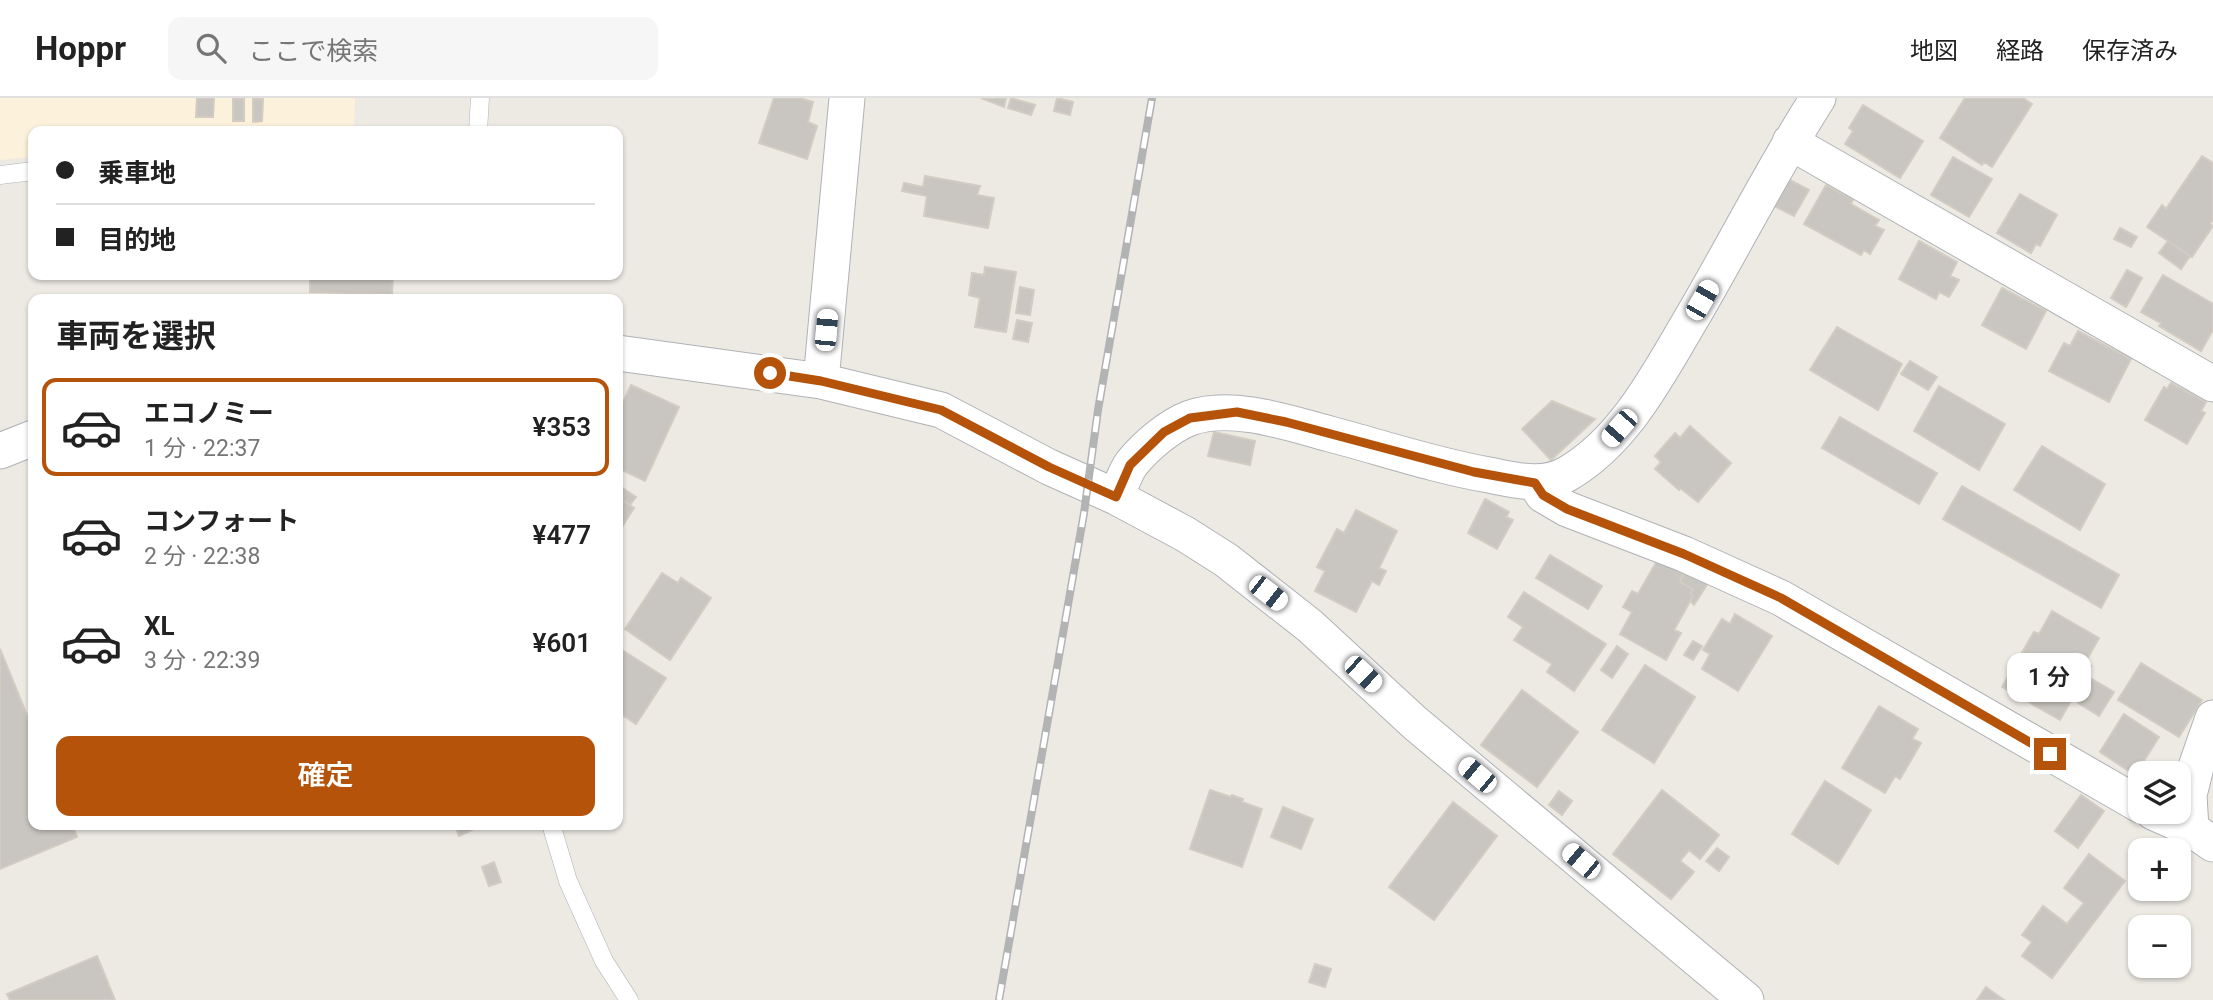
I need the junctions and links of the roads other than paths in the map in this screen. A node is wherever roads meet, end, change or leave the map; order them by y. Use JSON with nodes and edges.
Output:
{"nodes":[{"id":1,"x":480,"y":98,"type":"edge"},
{"id":2,"x":847,"y":98,"type":"edge"},
{"id":3,"x":1818,"y":98,"type":"edge"},
{"id":4,"x":478,"y":126,"type":"edge"},
{"id":5,"x":1790,"y":142,"type":"junction"},
{"id":6,"x":28,"y":172,"type":"edge"},
{"id":7,"x":0,"y":175,"type":"edge"},
{"id":8,"x":623,"y":354,"type":"edge"},
{"id":9,"x":821,"y":381,"type":"junction"},
{"id":10,"x":2213,"y":384,"type":"edge"},
{"id":11,"x":28,"y":440,"type":"edge"},
{"id":12,"x":0,"y":451,"type":"edge"},
{"id":13,"x":1535,"y":483,"type":"junction"},
{"id":14,"x":1116,"y":497,"type":"junction"},
{"id":15,"x":2213,"y":718,"type":"edge"},
{"id":16,"x":2128,"y":798,"type":"edge"},
{"id":17,"x":2178,"y":824,"type":"edge"},
{"id":18,"x":553,"y":830,"type":"edge"},
{"id":19,"x":2202,"y":836,"type":"edge"},
{"id":20,"x":629,"y":1000,"type":"edge"},
{"id":21,"x":1746,"y":1000,"type":"edge"}],
"edges":[{"from":1,"to":4,"type":"lane"},
{"from":2,"to":9,"type":"street"},
{"from":3,"to":5,"type":"street"},
{"from":5,"to":10,"type":"street"},
{"from":5,"to":13,"type":"street"},
{"from":6,"to":7,"type":"lane"},
{"from":8,"to":9,"type":"street"},
{"from":9,"to":14,"type":"street"},
{"from":11,"to":12,"type":"street"},
{"from":13,"to":14,"type":"street"},
{"from":13,"to":16,"type":"street"},
{"from":14,"to":21,"type":"street"},
{"from":15,"to":19,"type":"street"},
{"from":17,"to":19,"type":"street"},
{"from":18,"to":20,"type":"lane"}]}
